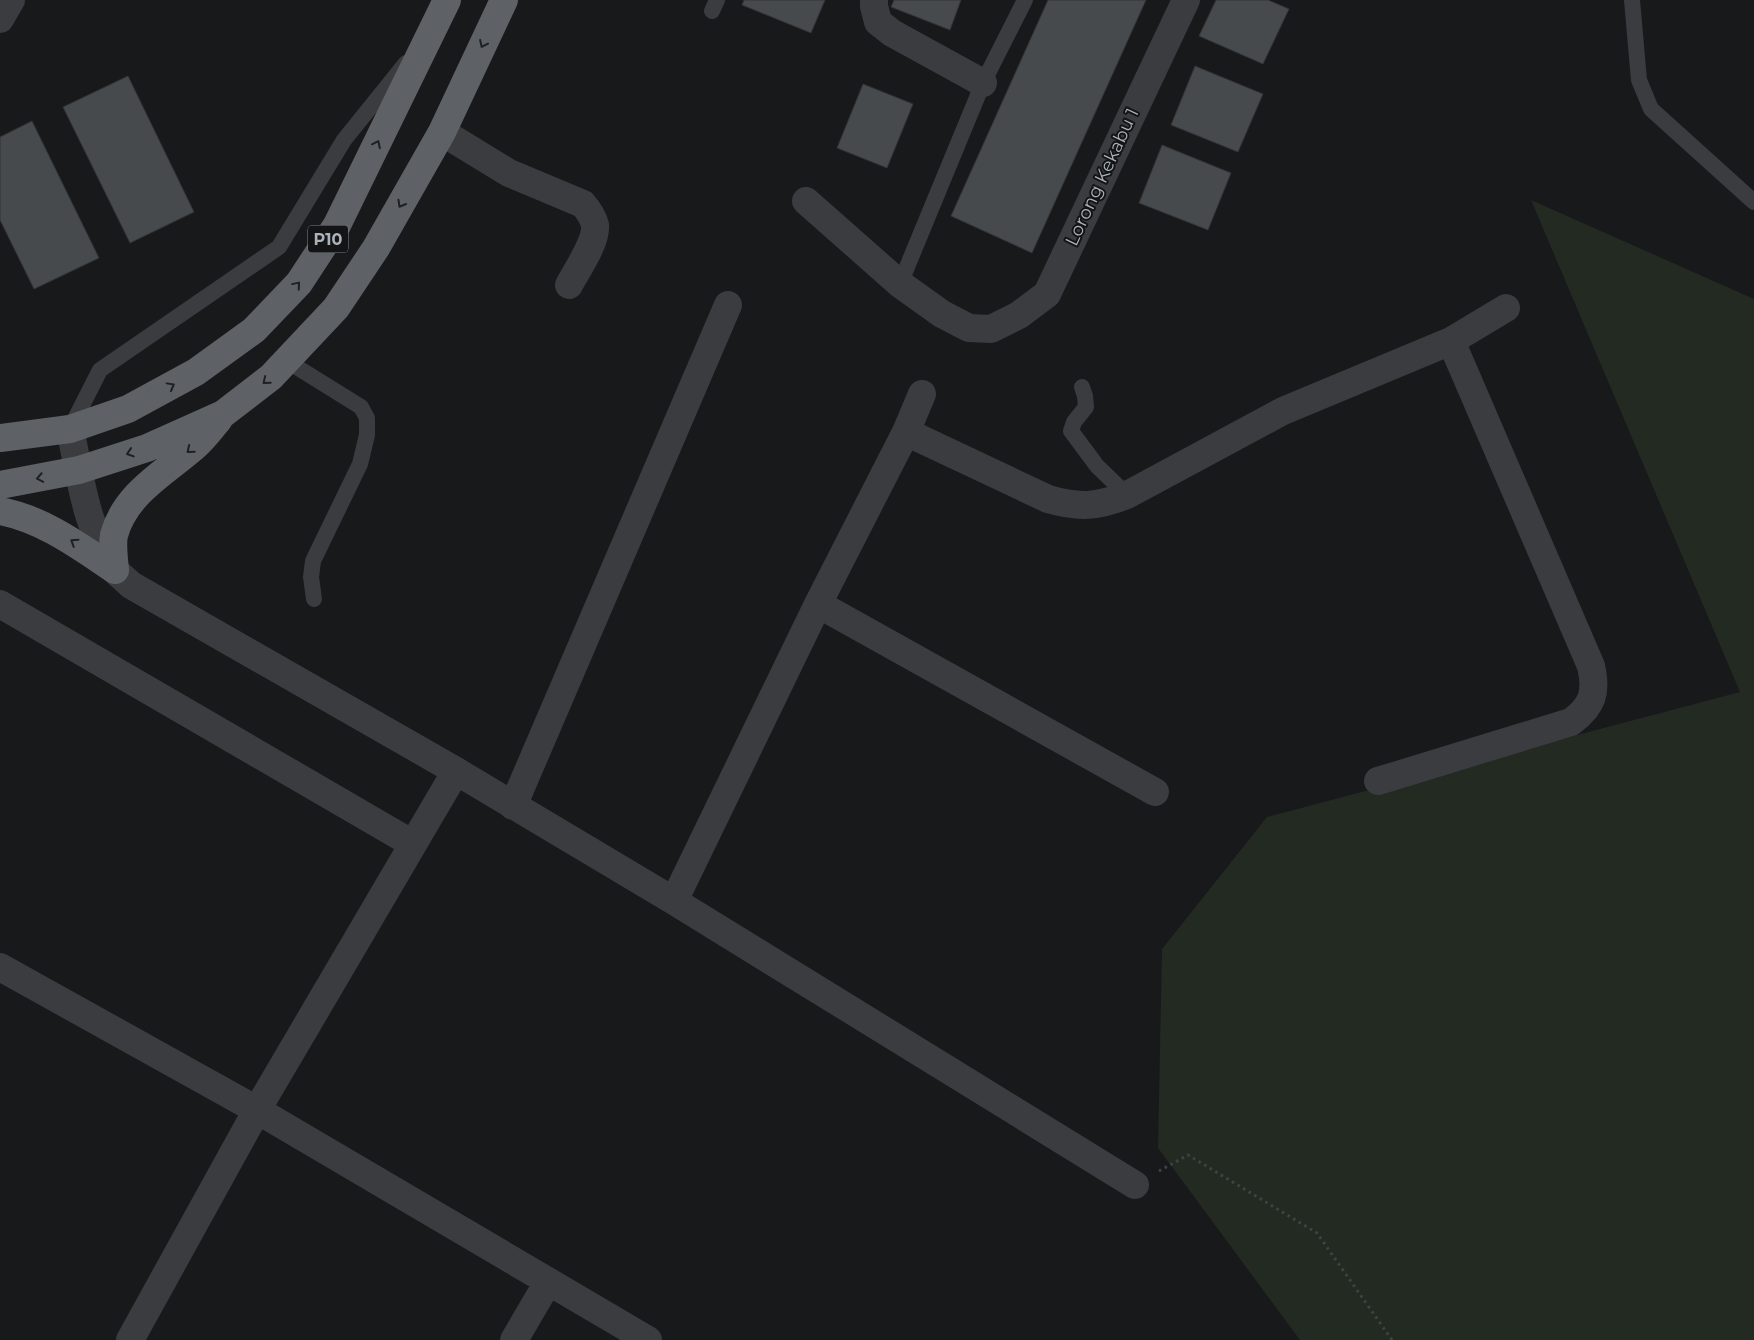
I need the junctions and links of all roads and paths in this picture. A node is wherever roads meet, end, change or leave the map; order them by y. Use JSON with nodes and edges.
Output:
{"nodes":[{"id":1,"x":11,"y":0,"type":"edge"},
{"id":2,"x":446,"y":0,"type":"edge"},
{"id":3,"x":504,"y":0,"type":"edge"},
{"id":4,"x":874,"y":0,"type":"edge"},
{"id":5,"x":1026,"y":0,"type":"edge"},
{"id":6,"x":1186,"y":0,"type":"edge"},
{"id":7,"x":1632,"y":0,"type":"edge"},
{"id":8,"x":0,"y":19,"type":"edge"},
{"id":9,"x":432,"y":32,"type":"junction"},
{"id":10,"x":983,"y":83,"type":"junction"},
{"id":11,"x":442,"y":132,"type":"junction"},
{"id":12,"x":806,"y":201,"type":"dead end"},
{"id":13,"x":1754,"y":202,"type":"edge"},
{"id":14,"x":900,"y":284,"type":"junction"},
{"id":15,"x":569,"y":285,"type":"dead end"},
{"id":16,"x":728,"y":304,"type":"dead end"},
{"id":17,"x":1506,"y":308,"type":"dead end"},
{"id":18,"x":1451,"y":341,"type":"junction"},
{"id":19,"x":287,"y":361,"type":"junction"},
{"id":20,"x":1082,"y":387,"type":"dead end"},
{"id":21,"x":922,"y":394,"type":"dead end"},
{"id":22,"x":223,"y":414,"type":"junction"},
{"id":23,"x":70,"y":429,"type":"junction"},
{"id":24,"x":906,"y":432,"type":"junction"},
{"id":25,"x":0,"y":438,"type":"edge"},
{"id":26,"x":79,"y":470,"type":"junction"},
{"id":27,"x":0,"y":485,"type":"edge"},
{"id":28,"x":1127,"y":495,"type":"junction"},
{"id":29,"x":0,"y":511,"type":"edge"},
{"id":30,"x":115,"y":570,"type":"junction"},
{"id":31,"x":314,"y":600,"type":"dead end"},
{"id":32,"x":0,"y":604,"type":"edge"},
{"id":33,"x":818,"y":604,"type":"junction"},
{"id":34,"x":456,"y":771,"type":"junction"},
{"id":35,"x":1378,"y":781,"type":"dead end"},
{"id":36,"x":1155,"y":792,"type":"dead end"},
{"id":37,"x":513,"y":806,"type":"junction"},
{"id":38,"x":413,"y":844,"type":"junction"},
{"id":39,"x":674,"y":901,"type":"junction"},
{"id":40,"x":0,"y":967,"type":"edge"},
{"id":41,"x":257,"y":1110,"type":"junction"},
{"id":42,"x":1135,"y":1185,"type":"joint"},
{"id":43,"x":548,"y":1282,"type":"junction"},
{"id":44,"x":130,"y":1340,"type":"edge"},
{"id":45,"x":514,"y":1340,"type":"edge"},
{"id":46,"x":648,"y":1340,"type":"edge"},
{"id":47,"x":1392,"y":1340,"type":"edge"}],
"edges":[{"from":1,"to":8,"type":"street"},
{"from":2,"to":9,"type":"highway","number":"P10"},
{"from":3,"to":11,"type":"highway","number":"P10","one_way":true},
{"from":4,"to":10,"type":"street"},
{"from":5,"to":10,"type":"lane"},
{"from":6,"to":14,"type":"street","name":"Lorong Kekabu 1"},
{"from":7,"to":13,"type":"lane"},
{"from":9,"to":23,"type":"lane"},
{"from":23,"to":9,"type":"highway","number":"P10","one_way":true},
{"from":10,"to":14,"type":"lane"},
{"from":11,"to":15,"type":"street"},
{"from":11,"to":19,"type":"highway","number":"P10","one_way":true},
{"from":12,"to":14,"type":"street"},
{"from":16,"to":37,"type":"street"},
{"from":17,"to":18,"type":"street"},
{"from":18,"to":28,"type":"street"},
{"from":18,"to":35,"type":"street"},
{"from":19,"to":22,"type":"highway","number":"P10","one_way":true},
{"from":19,"to":31,"type":"lane"},
{"from":20,"to":28,"type":"lane"},
{"from":21,"to":24,"type":"street"},
{"from":22,"to":26,"type":"highway","number":"P10","one_way":true},
{"from":22,"to":30,"type":"highway","one_way":true},
{"from":23,"to":25,"type":"highway","number":"P10"},
{"from":23,"to":26,"type":"street"},
{"from":24,"to":28,"type":"street"},
{"from":24,"to":33,"type":"street"},
{"from":26,"to":27,"type":"highway","number":"P10","one_way":true},
{"from":26,"to":30,"type":"street"},
{"from":30,"to":29,"type":"highway","one_way":true},
{"from":30,"to":34,"type":"street"},
{"from":32,"to":38,"type":"street"},
{"from":33,"to":36,"type":"street"},
{"from":33,"to":39,"type":"street"},
{"from":34,"to":37,"type":"street"},
{"from":34,"to":38,"type":"street"},
{"from":37,"to":39,"type":"street"},
{"from":38,"to":41,"type":"street"},
{"from":39,"to":42,"type":"street"},
{"from":40,"to":41,"type":"street"},
{"from":41,"to":43,"type":"street"},
{"from":41,"to":44,"type":"street"},
{"from":42,"to":47,"type":"path"},
{"from":43,"to":45,"type":"street"},
{"from":43,"to":46,"type":"street"}]}
